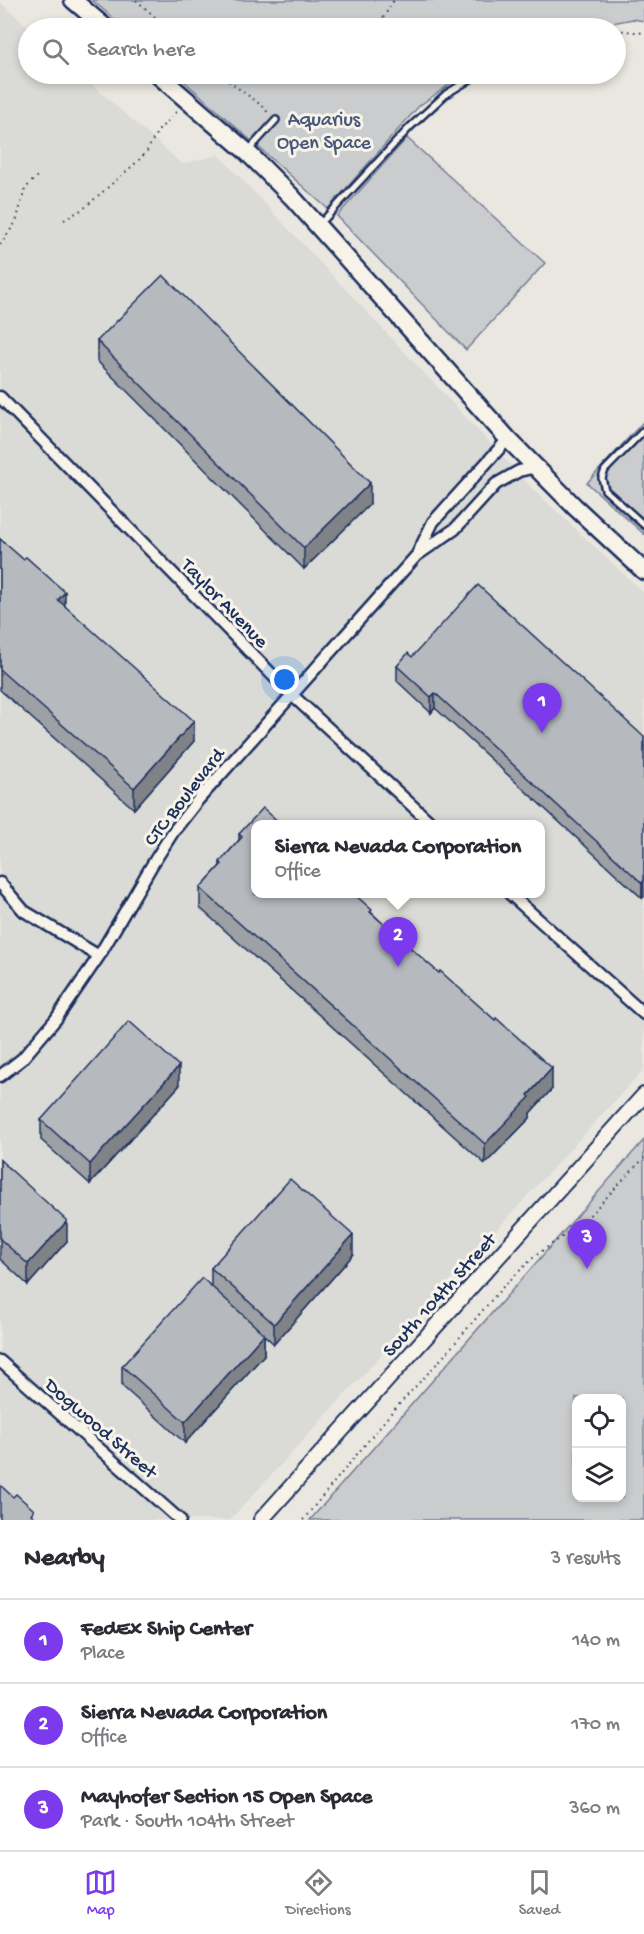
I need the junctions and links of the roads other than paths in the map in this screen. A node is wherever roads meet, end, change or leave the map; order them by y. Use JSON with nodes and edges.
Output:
{"nodes":[{"id":1,"x":73,"y":0,"type":"edge"},
{"id":2,"x":94,"y":18,"type":"edge"},
{"id":3,"x":168,"y":84,"type":"edge"},
{"id":4,"x":462,"y":84,"type":"edge"},
{"id":5,"x":274,"y":122,"type":"road end"},
{"id":6,"x":247,"y":152,"type":"junction"},
{"id":7,"x":318,"y":226,"type":"junction"},
{"id":8,"x":0,"y":397,"type":"edge"},
{"id":9,"x":644,"y":430,"type":"edge"},
{"id":10,"x":508,"y":439,"type":"junction"},
{"id":11,"x":536,"y":467,"type":"junction"},
{"id":12,"x":644,"y":525,"type":"edge"},
{"id":13,"x":417,"y":555,"type":"junction"},
{"id":14,"x":644,"y":571,"type":"edge"},
{"id":15,"x":292,"y":695,"type":"junction"},
{"id":16,"x":427,"y":820,"type":"edge"},
{"id":17,"x":0,"y":883,"type":"edge"},
{"id":18,"x":514,"y":898,"type":"edge"},
{"id":19,"x":99,"y":956,"type":"junction"},
{"id":20,"x":644,"y":1014,"type":"edge"},
{"id":21,"x":0,"y":1076,"type":"edge"},
{"id":22,"x":644,"y":1095,"type":"edge"},
{"id":23,"x":0,"y":1360,"type":"edge"},
{"id":24,"x":180,"y":1520,"type":"edge"},
{"id":25,"x":261,"y":1520,"type":"edge"}],
"edges":[{"from":1,"to":2,"type":"main road"},
{"from":3,"to":6,"type":"main road"},
{"from":4,"to":7,"type":"lane"},
{"from":5,"to":6,"type":"lane"},
{"from":6,"to":7,"type":"main road"},
{"from":7,"to":10,"type":"main road"},
{"from":8,"to":15,"type":"street","name":"Taylor Avenue"},
{"from":9,"to":12,"type":"lane"},
{"from":10,"to":11,"type":"main road"},
{"from":10,"to":13,"type":"street","name":"CTC Boulevard"},
{"from":11,"to":13,"type":"street","name":"CTC Boulevard"},
{"from":11,"to":14,"type":"main road"},
{"from":13,"to":15,"type":"street","name":"CTC Boulevard"},
{"from":15,"to":16,"type":"street","name":"Taylor Avenue"},
{"from":15,"to":19,"type":"street","name":"CTC Boulevard"},
{"from":17,"to":19,"type":"street"},
{"from":18,"to":20,"type":"street"},
{"from":19,"to":21,"type":"street","name":"CTC Boulevard"},
{"from":22,"to":25,"type":"street","name":"South 104th Street"},
{"from":23,"to":24,"type":"street","name":"Dogwood Street"}]}
